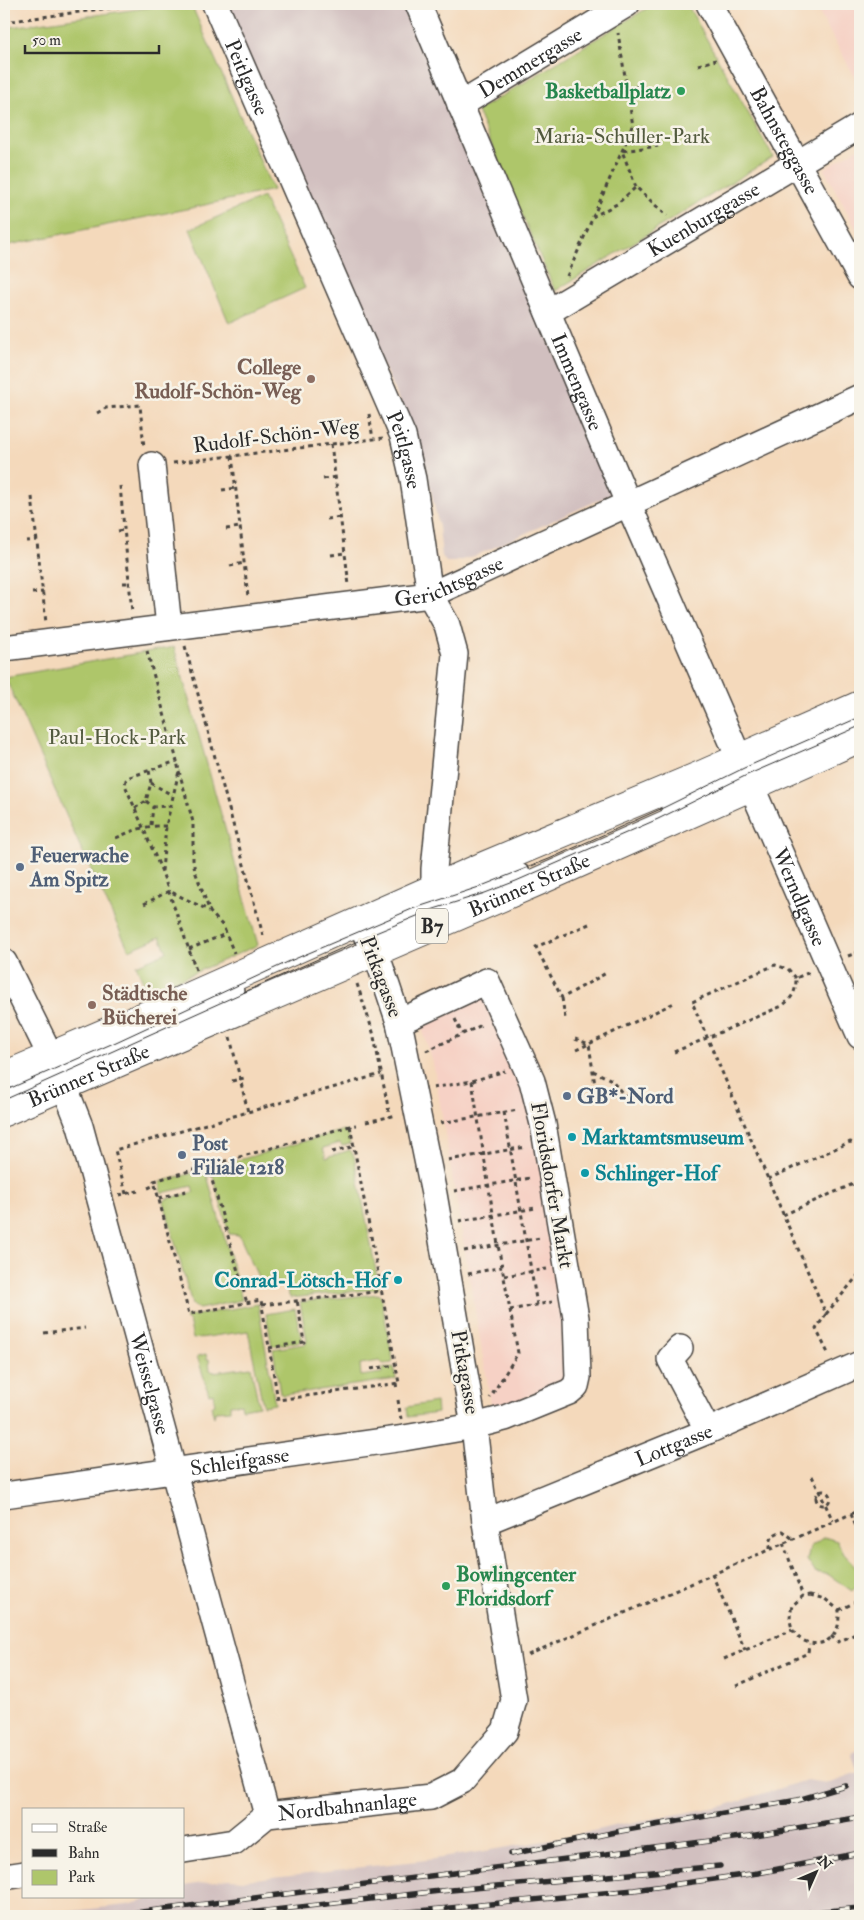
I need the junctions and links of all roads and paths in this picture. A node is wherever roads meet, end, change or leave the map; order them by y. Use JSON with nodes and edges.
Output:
{"nodes":[{"id":1,"x":139,"y":4,"type":"edge"},
{"id":2,"x":215,"y":4,"type":"edge"},
{"id":3,"x":418,"y":4,"type":"edge"},
{"id":4,"x":709,"y":4,"type":"edge"},
{"id":5,"x":619,"y":9,"type":"edge"},
{"id":6,"x":4,"y":22,"type":"edge"},
{"id":7,"x":644,"y":85,"type":"dead end"},
{"id":8,"x":627,"y":88,"type":"junction"},
{"id":9,"x":460,"y":105,"type":"junction"},
{"id":10,"x":860,"y":126,"type":"edge"},
{"id":11,"x":658,"y":146,"type":"dead end"},
{"id":12,"x":622,"y":151,"type":"junction"},
{"id":13,"x":797,"y":164,"type":"junction"},
{"id":14,"x":636,"y":187,"type":"junction"},
{"id":15,"x":592,"y":218,"type":"junction"},
{"id":16,"x":684,"y":232,"type":"junction"},
{"id":17,"x":860,"y":277,"type":"edge"},
{"id":18,"x":563,"y":283,"type":"dead end"},
{"id":19,"x":548,"y":312,"type":"junction"},
{"id":20,"x":860,"y":397,"type":"edge"},
{"id":21,"x":96,"y":413,"type":"dead end"},
{"id":22,"x":403,"y":436,"type":"junction"},
{"id":23,"x":332,"y":444,"type":"junction"},
{"id":24,"x":232,"y":456,"type":"junction"},
{"id":25,"x":152,"y":465,"type":"junction"},
{"id":26,"x":336,"y":478,"type":"junction"},
{"id":27,"x":323,"y":479,"type":"dead end"},
{"id":28,"x":120,"y":486,"type":"dead end"},
{"id":29,"x":236,"y":488,"type":"junction"},
{"id":30,"x":222,"y":490,"type":"dead end"},
{"id":31,"x":32,"y":496,"type":"dead end"},
{"id":32,"x":628,"y":503,"type":"junction"},
{"id":33,"x":341,"y":517,"type":"junction"},
{"id":34,"x":327,"y":519,"type":"dead end"},
{"id":35,"x":240,"y":527,"type":"junction"},
{"id":36,"x":226,"y":529,"type":"dead end"},
{"id":37,"x":124,"y":530,"type":"junction"},
{"id":38,"x":118,"y":531,"type":"dead end"},
{"id":39,"x":37,"y":540,"type":"junction"},
{"id":40,"x":26,"y":541,"type":"dead end"},
{"id":41,"x":345,"y":552,"type":"junction"},
{"id":42,"x":331,"y":555,"type":"dead end"},
{"id":43,"x":244,"y":564,"type":"junction"},
{"id":44,"x":230,"y":566,"type":"dead end"},
{"id":45,"x":129,"y":582,"type":"junction"},
{"id":46,"x":123,"y":583,"type":"dead end"},
{"id":47,"x":43,"y":592,"type":"junction"},
{"id":48,"x":32,"y":593,"type":"dead end"},
{"id":49,"x":430,"y":595,"type":"junction"},
{"id":50,"x":351,"y":605,"type":"junction"},
{"id":51,"x":250,"y":617,"type":"junction"},
{"id":52,"x":157,"y":629,"type":"junction"},
{"id":53,"x":48,"y":643,"type":"junction"},
{"id":54,"x":4,"y":648,"type":"edge"},
{"id":55,"x":860,"y":705,"type":"edge"},
{"id":56,"x":860,"y":722,"type":"edge"},
{"id":57,"x":860,"y":738,"type":"edge"},
{"id":58,"x":177,"y":761,"type":"junction"},
{"id":59,"x":148,"y":770,"type":"junction"},
{"id":60,"x":179,"y":770,"type":"junction"},
{"id":61,"x":745,"y":772,"type":"junction"},
{"id":62,"x":151,"y":783,"type":"junction"},
{"id":63,"x":172,"y":794,"type":"junction"},
{"id":64,"x":146,"y":800,"type":"junction"},
{"id":65,"x":170,"y":806,"type":"junction"},
{"id":66,"x":153,"y":807,"type":"junction"},
{"id":67,"x":135,"y":808,"type":"junction"},
{"id":68,"x":152,"y":825,"type":"junction"},
{"id":69,"x":166,"y":826,"type":"junction"},
{"id":70,"x":143,"y":827,"type":"junction"},
{"id":71,"x":116,"y":838,"type":"dead end"},
{"id":72,"x":162,"y":872,"type":"junction"},
{"id":73,"x":169,"y":891,"type":"junction"},
{"id":74,"x":144,"y":904,"type":"dead end"},
{"id":75,"x":434,"y":906,"type":"junction"},
{"id":76,"x":210,"y":912,"type":"junction"},
{"id":77,"x":589,"y":924,"type":"dead end"},
{"id":78,"x":226,"y":934,"type":"junction"},
{"id":79,"x":860,"y":935,"type":"edge"},
{"id":80,"x":366,"y":936,"type":"junction"},
{"id":81,"x":266,"y":947,"type":"dead end"},
{"id":82,"x":189,"y":949,"type":"junction"},
{"id":83,"x":860,"y":952,"type":"edge"},
{"id":84,"x":237,"y":960,"type":"dead end"},
{"id":85,"x":4,"y":962,"type":"edge"},
{"id":86,"x":829,"y":964,"type":"junction"},
{"id":87,"x":608,"y":972,"type":"dead end"},
{"id":88,"x":354,"y":975,"type":"dead end"},
{"id":89,"x":198,"y":976,"type":"dead end"},
{"id":90,"x":796,"y":978,"type":"junction"},
{"id":91,"x":562,"y":998,"type":"junction"},
{"id":92,"x":676,"y":1002,"type":"dead end"},
{"id":93,"x":504,"y":1015,"type":"junction"},
{"id":94,"x":565,"y":1018,"type":"dead end"},
{"id":95,"x":399,"y":1022,"type":"junction"},
{"id":96,"x":229,"y":1032,"type":"dead end"},
{"id":97,"x":860,"y":1036,"type":"edge"},
{"id":98,"x":707,"y":1038,"type":"junction"},
{"id":99,"x":576,"y":1039,"type":"dead end"},
{"id":100,"x":589,"y":1044,"type":"junction"},
{"id":101,"x":576,"y":1050,"type":"dead end"},
{"id":102,"x":674,"y":1052,"type":"dead end"},
{"id":103,"x":407,"y":1059,"type":"junction"},
{"id":104,"x":526,"y":1065,"type":"junction"},
{"id":105,"x":58,"y":1071,"type":"junction"},
{"id":106,"x":592,"y":1071,"type":"junction"},
{"id":107,"x":381,"y":1074,"type":"junction"},
{"id":108,"x":4,"y":1076,"type":"edge"},
{"id":109,"x":242,"y":1078,"type":"junction"},
{"id":110,"x":232,"y":1081,"type":"dead end"},
{"id":111,"x":472,"y":1081,"type":"junction"},
{"id":112,"x":4,"y":1095,"type":"edge"},
{"id":113,"x":629,"y":1102,"type":"dead end"},
{"id":114,"x":539,"y":1106,"type":"junction"},
{"id":115,"x":598,"y":1106,"type":"dead end"},
{"id":116,"x":416,"y":1109,"type":"junction"},
{"id":117,"x":4,"y":1112,"type":"edge"},
{"id":118,"x":248,"y":1112,"type":"junction"},
{"id":119,"x":504,"y":1112,"type":"junction"},
{"id":120,"x":390,"y":1116,"type":"junction"},
{"id":121,"x":477,"y":1117,"type":"junction"},
{"id":122,"x":366,"y":1122,"type":"dead end"},
{"id":123,"x":356,"y":1124,"type":"dead end"},
{"id":124,"x":350,"y":1126,"type":"junction"},
{"id":125,"x":546,"y":1144,"type":"junction"},
{"id":126,"x":860,"y":1144,"type":"edge"},
{"id":127,"x":354,"y":1146,"type":"junction"},
{"id":128,"x":511,"y":1150,"type":"junction"},
{"id":129,"x":332,"y":1152,"type":"dead end"},
{"id":130,"x":427,"y":1163,"type":"junction"},
{"id":131,"x":208,"y":1166,"type":"junction"},
{"id":132,"x":552,"y":1174,"type":"junction"},
{"id":133,"x":768,"y":1179,"type":"junction"},
{"id":134,"x":516,"y":1180,"type":"junction"},
{"id":135,"x":860,"y":1181,"type":"edge"},
{"id":136,"x":489,"y":1185,"type":"junction"},
{"id":137,"x":155,"y":1186,"type":"junction"},
{"id":138,"x":148,"y":1188,"type":"dead end"},
{"id":139,"x":190,"y":1190,"type":"dead end"},
{"id":140,"x":126,"y":1194,"type":"dead end"},
{"id":141,"x":434,"y":1194,"type":"junction"},
{"id":142,"x":159,"y":1198,"type":"junction"},
{"id":143,"x":557,"y":1205,"type":"junction"},
{"id":144,"x":522,"y":1210,"type":"junction"},
{"id":145,"x":494,"y":1215,"type":"junction"},
{"id":146,"x":783,"y":1215,"type":"junction"},
{"id":147,"x":440,"y":1224,"type":"junction"},
{"id":148,"x":562,"y":1235,"type":"junction"},
{"id":149,"x":526,"y":1240,"type":"junction"},
{"id":150,"x":498,"y":1246,"type":"junction"},
{"id":151,"x":567,"y":1265,"type":"junction"},
{"id":152,"x":447,"y":1266,"type":"junction"},
{"id":153,"x":502,"y":1267,"type":"junction"},
{"id":154,"x":531,"y":1272,"type":"junction"},
{"id":155,"x":860,"y":1273,"type":"edge"},
{"id":156,"x":504,"y":1276,"type":"junction"},
{"id":157,"x":382,"y":1291,"type":"junction"},
{"id":158,"x":572,"y":1299,"type":"junction"},
{"id":159,"x":297,"y":1300,"type":"junction"},
{"id":160,"x":247,"y":1302,"type":"junction"},
{"id":161,"x":262,"y":1305,"type":"junction"},
{"id":162,"x":537,"y":1305,"type":"junction"},
{"id":163,"x":510,"y":1310,"type":"junction"},
{"id":164,"x":826,"y":1314,"type":"junction"},
{"id":165,"x":85,"y":1328,"type":"dead end"},
{"id":166,"x":44,"y":1333,"type":"dead end"},
{"id":167,"x":269,"y":1348,"type":"junction"},
{"id":168,"x":680,"y":1348,"type":"dead end"},
{"id":169,"x":860,"y":1364,"type":"edge"},
{"id":170,"x":395,"y":1365,"type":"junction"},
{"id":171,"x":371,"y":1369,"type":"dead end"},
{"id":172,"x":838,"y":1374,"type":"junction"},
{"id":173,"x":396,"y":1383,"type":"junction"},
{"id":174,"x":397,"y":1390,"type":"dead end"},
{"id":175,"x":490,"y":1398,"type":"dead end"},
{"id":176,"x":474,"y":1426,"type":"junction"},
{"id":177,"x":708,"y":1431,"type":"junction"},
{"id":178,"x":174,"y":1470,"type":"junction"},
{"id":179,"x":812,"y":1476,"type":"dead end"},
{"id":180,"x":819,"y":1491,"type":"junction"},
{"id":181,"x":4,"y":1495,"type":"edge"},
{"id":182,"x":826,"y":1506,"type":"junction"},
{"id":183,"x":860,"y":1510,"type":"edge"},
{"id":184,"x":851,"y":1514,"type":"junction"},
{"id":185,"x":484,"y":1522,"type":"junction"},
{"id":186,"x":833,"y":1522,"type":"junction"},
{"id":187,"x":860,"y":1537,"type":"edge"},
{"id":188,"x":793,"y":1539,"type":"junction"},
{"id":189,"x":783,"y":1543,"type":"junction"},
{"id":190,"x":770,"y":1549,"type":"junction"},
{"id":191,"x":712,"y":1574,"type":"junction"},
{"id":192,"x":803,"y":1596,"type":"junction"},
{"id":193,"x":860,"y":1600,"type":"edge"},
{"id":194,"x":839,"y":1610,"type":"junction"},
{"id":195,"x":792,"y":1630,"type":"junction"},
{"id":196,"x":860,"y":1632,"type":"edge"},
{"id":197,"x":831,"y":1636,"type":"junction"},
{"id":198,"x":809,"y":1644,"type":"junction"},
{"id":199,"x":745,"y":1650,"type":"junction"},
{"id":200,"x":724,"y":1659,"type":"dead end"},
{"id":201,"x":509,"y":1663,"type":"junction"},
{"id":202,"x":736,"y":1686,"type":"dead end"},
{"id":203,"x":431,"y":1797,"type":"joint"},
{"id":204,"x":267,"y":1815,"type":"junction"},
{"id":205,"x":185,"y":1850,"type":"edge"},
{"id":206,"x":22,"y":1874,"type":"edge"},
{"id":207,"x":4,"y":1877,"type":"edge"}],
"edges":[{"from":1,"to":6,"type":"path"},
{"from":2,"to":22,"type":"street","name":"Peitlgasse"},
{"from":3,"to":9,"type":"street","name":"Immengasse"},
{"from":4,"to":13,"type":"street","name":"Bahnsteggasse"},
{"from":5,"to":8,"type":"path"},
{"from":5,"to":9,"type":"street","name":"Demmergasse"},
{"from":7,"to":8,"type":"path"},
{"from":8,"to":12,"type":"path"},
{"from":9,"to":19,"type":"street","name":"Immengasse"},
{"from":10,"to":13,"type":"street","name":"Kuenburggasse"},
{"from":11,"to":12,"type":"path"},
{"from":12,"to":14,"type":"path"},
{"from":12,"to":15,"type":"path"},
{"from":13,"to":16,"type":"street","name":"Kuenburggasse"},
{"from":13,"to":17,"type":"street","name":"Bahnsteggasse"},
{"from":14,"to":15,"type":"path"},
{"from":14,"to":16,"type":"path"},
{"from":15,"to":18,"type":"path"},
{"from":16,"to":19,"type":"street","name":"Kuenburggasse"},
{"from":19,"to":32,"type":"street","name":"Immengasse"},
{"from":20,"to":32,"type":"street","name":"Gerichtsgasse"},
{"from":21,"to":25,"type":"path"},
{"from":22,"to":23,"type":"path","name":"Rudolf-Schön-Weg"},
{"from":22,"to":49,"type":"street","name":"Peitlgasse"},
{"from":23,"to":24,"type":"path","name":"Rudolf-Schön-Weg"},
{"from":23,"to":26,"type":"path"},
{"from":24,"to":25,"type":"path","name":"Rudolf-Schön-Weg"},
{"from":24,"to":29,"type":"path"},
{"from":25,"to":52,"type":"street"},
{"from":26,"to":27,"type":"path"},
{"from":26,"to":33,"type":"path"},
{"from":28,"to":37,"type":"path"},
{"from":29,"to":30,"type":"path"},
{"from":29,"to":35,"type":"path"},
{"from":31,"to":39,"type":"path"},
{"from":32,"to":49,"type":"street","name":"Gerichtsgasse"},
{"from":32,"to":61,"type":"street","name":"Immengasse"},
{"from":33,"to":34,"type":"path"},
{"from":33,"to":41,"type":"path"},
{"from":35,"to":36,"type":"path"},
{"from":35,"to":43,"type":"path"},
{"from":37,"to":38,"type":"path"},
{"from":37,"to":45,"type":"path"},
{"from":39,"to":40,"type":"path"},
{"from":39,"to":47,"type":"path"},
{"from":41,"to":42,"type":"path"},
{"from":41,"to":50,"type":"path"},
{"from":43,"to":44,"type":"path"},
{"from":43,"to":51,"type":"path"},
{"from":45,"to":46,"type":"path"},
{"from":45,"to":52,"type":"path"},
{"from":47,"to":48,"type":"path"},
{"from":47,"to":53,"type":"path"},
{"from":49,"to":50,"type":"street","name":"Gerichtsgasse"},
{"from":49,"to":75,"type":"street","name":"Peitlgasse"},
{"from":50,"to":51,"type":"street","name":"Gerichtsgasse"},
{"from":51,"to":52,"type":"street","name":"Gerichtsgasse"},
{"from":52,"to":53,"type":"street","name":"Gerichtsgasse"},
{"from":52,"to":58,"type":"path"},
{"from":52,"to":81,"type":"path"},
{"from":53,"to":54,"type":"street","name":"Gerichtsgasse"},
{"from":55,"to":61,"type":"main road","name":"Brünner Straße","number":"B7"},
{"from":56,"to":61,"type":"street","name":"Brünner Straße"},
{"from":57,"to":61,"type":"main road","name":"Brünner Straße","number":"B7"},
{"from":58,"to":59,"type":"path"},
{"from":58,"to":60,"type":"path"},
{"from":59,"to":62,"type":"path"},
{"from":59,"to":67,"type":"path"},
{"from":60,"to":63,"type":"path"},
{"from":60,"to":76,"type":"path"},
{"from":61,"to":75,"type":"main road","name":"Brünner Straße","number":"B7"},
{"from":61,"to":75,"type":"street","name":"Brünner Straße"},
{"from":61,"to":75,"type":"main road","name":"Brünner Straße","number":"B7"},
{"from":61,"to":86,"type":"street","name":"Werndlgasse"},
{"from":62,"to":63,"type":"path"},
{"from":62,"to":64,"type":"path"},
{"from":63,"to":65,"type":"path"},
{"from":64,"to":66,"type":"path"},
{"from":64,"to":67,"type":"path"},
{"from":65,"to":66,"type":"path"},
{"from":65,"to":69,"type":"path"},
{"from":66,"to":68,"type":"path"},
{"from":67,"to":70,"type":"path"},
{"from":68,"to":69,"type":"path"},
{"from":68,"to":70,"type":"path"},
{"from":69,"to":72,"type":"path"},
{"from":70,"to":71,"type":"path"},
{"from":70,"to":72,"type":"path"},
{"from":72,"to":73,"type":"path"},
{"from":73,"to":74,"type":"path"},
{"from":73,"to":76,"type":"path"},
{"from":73,"to":82,"type":"path"},
{"from":75,"to":80,"type":"main road","name":"Brünner Straße","number":"B7"},
{"from":75,"to":80,"type":"main road","name":"Brünner Straße","number":"B7"},
{"from":76,"to":78,"type":"path"},
{"from":77,"to":91,"type":"path"},
{"from":78,"to":82,"type":"path"},
{"from":78,"to":84,"type":"path"},
{"from":79,"to":83,"type":"path"},
{"from":80,"to":95,"type":"street","name":"Pitkagasse"},
{"from":80,"to":105,"type":"main road","name":"Brünner Straße","number":"B7"},
{"from":82,"to":89,"type":"path"},
{"from":83,"to":86,"type":"path"},
{"from":85,"to":105,"type":"street","name":"Weisselgasse"},
{"from":86,"to":90,"type":"path"},
{"from":86,"to":97,"type":"street","name":"Werndlgasse"},
{"from":87,"to":91,"type":"path"},
{"from":88,"to":107,"type":"path"},
{"from":90,"to":98,"type":"path"},
{"from":90,"to":98,"type":"path"},
{"from":91,"to":94,"type":"path"},
{"from":92,"to":100,"type":"path"},
{"from":93,"to":95,"type":"street","name":"Floridsdorfer Markt"},
{"from":93,"to":103,"type":"path"},
{"from":93,"to":104,"type":"street","name":"Floridsdorfer Markt"},
{"from":95,"to":103,"type":"street","name":"Pitkagasse"},
{"from":96,"to":109,"type":"path"},
{"from":98,"to":102,"type":"path"},
{"from":98,"to":133,"type":"path"},
{"from":99,"to":100,"type":"path"},
{"from":100,"to":101,"type":"path"},
{"from":100,"to":106,"type":"path"},
{"from":103,"to":116,"type":"street","name":"Pitkagasse"},
{"from":104,"to":111,"type":"path"},
{"from":104,"to":114,"type":"street","name":"Floridsdorfer Markt"},
{"from":105,"to":108,"type":"main road","name":"Brünner Straße","number":"B7"},
{"from":105,"to":112,"type":"street","name":"Brünner Straße"},
{"from":105,"to":117,"type":"main road","name":"Brünner Straße","number":"B7"},
{"from":105,"to":178,"type":"street","name":"Weisselgasse"},
{"from":106,"to":113,"type":"path"},
{"from":106,"to":115,"type":"path"},
{"from":107,"to":118,"type":"path"},
{"from":107,"to":120,"type":"path"},
{"from":109,"to":110,"type":"path"},
{"from":109,"to":118,"type":"path"},
{"from":111,"to":116,"type":"path"},
{"from":111,"to":121,"type":"path"},
{"from":114,"to":119,"type":"path"},
{"from":114,"to":125,"type":"street","name":"Floridsdorfer Markt"},
{"from":116,"to":120,"type":"path"},
{"from":116,"to":121,"type":"path"},
{"from":116,"to":130,"type":"street","name":"Pitkagasse"},
{"from":118,"to":140,"type":"path"},
{"from":119,"to":121,"type":"path"},
{"from":119,"to":128,"type":"path"},
{"from":120,"to":122,"type":"path"},
{"from":121,"to":136,"type":"path"},
{"from":123,"to":124,"type":"path"},
{"from":124,"to":127,"type":"path"},
{"from":124,"to":131,"type":"path"},
{"from":125,"to":128,"type":"path"},
{"from":125,"to":132,"type":"street","name":"Floridsdorfer Markt"},
{"from":126,"to":133,"type":"path"},
{"from":127,"to":129,"type":"path"},
{"from":127,"to":157,"type":"path"},
{"from":128,"to":130,"type":"path"},
{"from":128,"to":134,"type":"path"},
{"from":130,"to":141,"type":"street","name":"Pitkagasse"},
{"from":131,"to":137,"type":"path"},
{"from":131,"to":160,"type":"path"},
{"from":132,"to":134,"type":"path"},
{"from":132,"to":143,"type":"street","name":"Floridsdorfer Markt"},
{"from":133,"to":146,"type":"path"},
{"from":134,"to":136,"type":"path"},
{"from":134,"to":144,"type":"path"},
{"from":135,"to":146,"type":"path"},
{"from":136,"to":141,"type":"path"},
{"from":136,"to":145,"type":"path"},
{"from":137,"to":138,"type":"path"},
{"from":137,"to":142,"type":"path"},
{"from":139,"to":142,"type":"path"},
{"from":141,"to":147,"type":"street","name":"Pitkagasse"},
{"from":142,"to":160,"type":"path"},
{"from":143,"to":144,"type":"path"},
{"from":143,"to":148,"type":"street","name":"Floridsdorfer Markt"},
{"from":144,"to":145,"type":"path"},
{"from":144,"to":149,"type":"path"},
{"from":145,"to":147,"type":"path"},
{"from":145,"to":150,"type":"path"},
{"from":146,"to":164,"type":"path"},
{"from":147,"to":152,"type":"street","name":"Pitkagasse"},
{"from":148,"to":149,"type":"path"},
{"from":148,"to":151,"type":"street","name":"Floridsdorfer Markt"},
{"from":149,"to":150,"type":"path"},
{"from":149,"to":154,"type":"path"},
{"from":150,"to":152,"type":"path"},
{"from":150,"to":153,"type":"path"},
{"from":151,"to":154,"type":"path"},
{"from":151,"to":158,"type":"street","name":"Floridsdorfer Markt"},
{"from":152,"to":153,"type":"path"},
{"from":152,"to":176,"type":"street","name":"Pitkagasse"},
{"from":153,"to":156,"type":"path"},
{"from":154,"to":156,"type":"path"},
{"from":154,"to":162,"type":"path"},
{"from":155,"to":164,"type":"path"},
{"from":156,"to":163,"type":"path"},
{"from":157,"to":159,"type":"path"},
{"from":157,"to":170,"type":"path"},
{"from":158,"to":162,"type":"path"},
{"from":158,"to":176,"type":"street","name":"Floridsdorfer Markt"},
{"from":159,"to":161,"type":"path"},
{"from":159,"to":167,"type":"path"},
{"from":160,"to":161,"type":"path"},
{"from":161,"to":167,"type":"path"},
{"from":162,"to":163,"type":"path"},
{"from":163,"to":175,"type":"path"},
{"from":164,"to":172,"type":"path"},
{"from":165,"to":166,"type":"path"},
{"from":167,"to":173,"type":"path"},
{"from":168,"to":177,"type":"street"},
{"from":169,"to":172,"type":"street","name":"Lottgasse"},
{"from":170,"to":171,"type":"path"},
{"from":170,"to":173,"type":"path"},
{"from":172,"to":177,"type":"street","name":"Lottgasse"},
{"from":173,"to":174,"type":"path"},
{"from":176,"to":178,"type":"street","name":"Schleifgasse"},
{"from":176,"to":185,"type":"street","name":"Pitkagasse"},
{"from":177,"to":185,"type":"street","name":"Lottgasse"},
{"from":178,"to":181,"type":"street","name":"Schleifgasse"},
{"from":178,"to":204,"type":"street","name":"Weisselgasse"},
{"from":179,"to":180,"type":"path"},
{"from":180,"to":182,"type":"path"},
{"from":180,"to":182,"type":"path"},
{"from":182,"to":186,"type":"path"},
{"from":183,"to":184,"type":"path"},
{"from":184,"to":186,"type":"path"},
{"from":184,"to":187,"type":"path"},
{"from":185,"to":201,"type":"street","name":"Pitkagasse"},
{"from":186,"to":188,"type":"path"},
{"from":188,"to":189,"type":"path"},
{"from":188,"to":190,"type":"path"},
{"from":189,"to":190,"type":"path"},
{"from":189,"to":192,"type":"path"},
{"from":190,"to":191,"type":"path"},
{"from":191,"to":199,"type":"path"},
{"from":191,"to":201,"type":"path"},
{"from":192,"to":194,"type":"path"},
{"from":192,"to":195,"type":"path"},
{"from":193,"to":194,"type":"path"},
{"from":194,"to":197,"type":"path"},
{"from":195,"to":198,"type":"path"},
{"from":195,"to":199,"type":"path"},
{"from":196,"to":197,"type":"path"},
{"from":197,"to":198,"type":"path"},
{"from":198,"to":202,"type":"path"},
{"from":199,"to":200,"type":"path"},
{"from":201,"to":203,"type":"street","name":"Pitkagasse"},
{"from":203,"to":204,"type":"street","name":"Nordbahnanlage"},
{"from":204,"to":205,"type":"street","name":"Nordbahnanlage"},
{"from":206,"to":207,"type":"street"}]}
